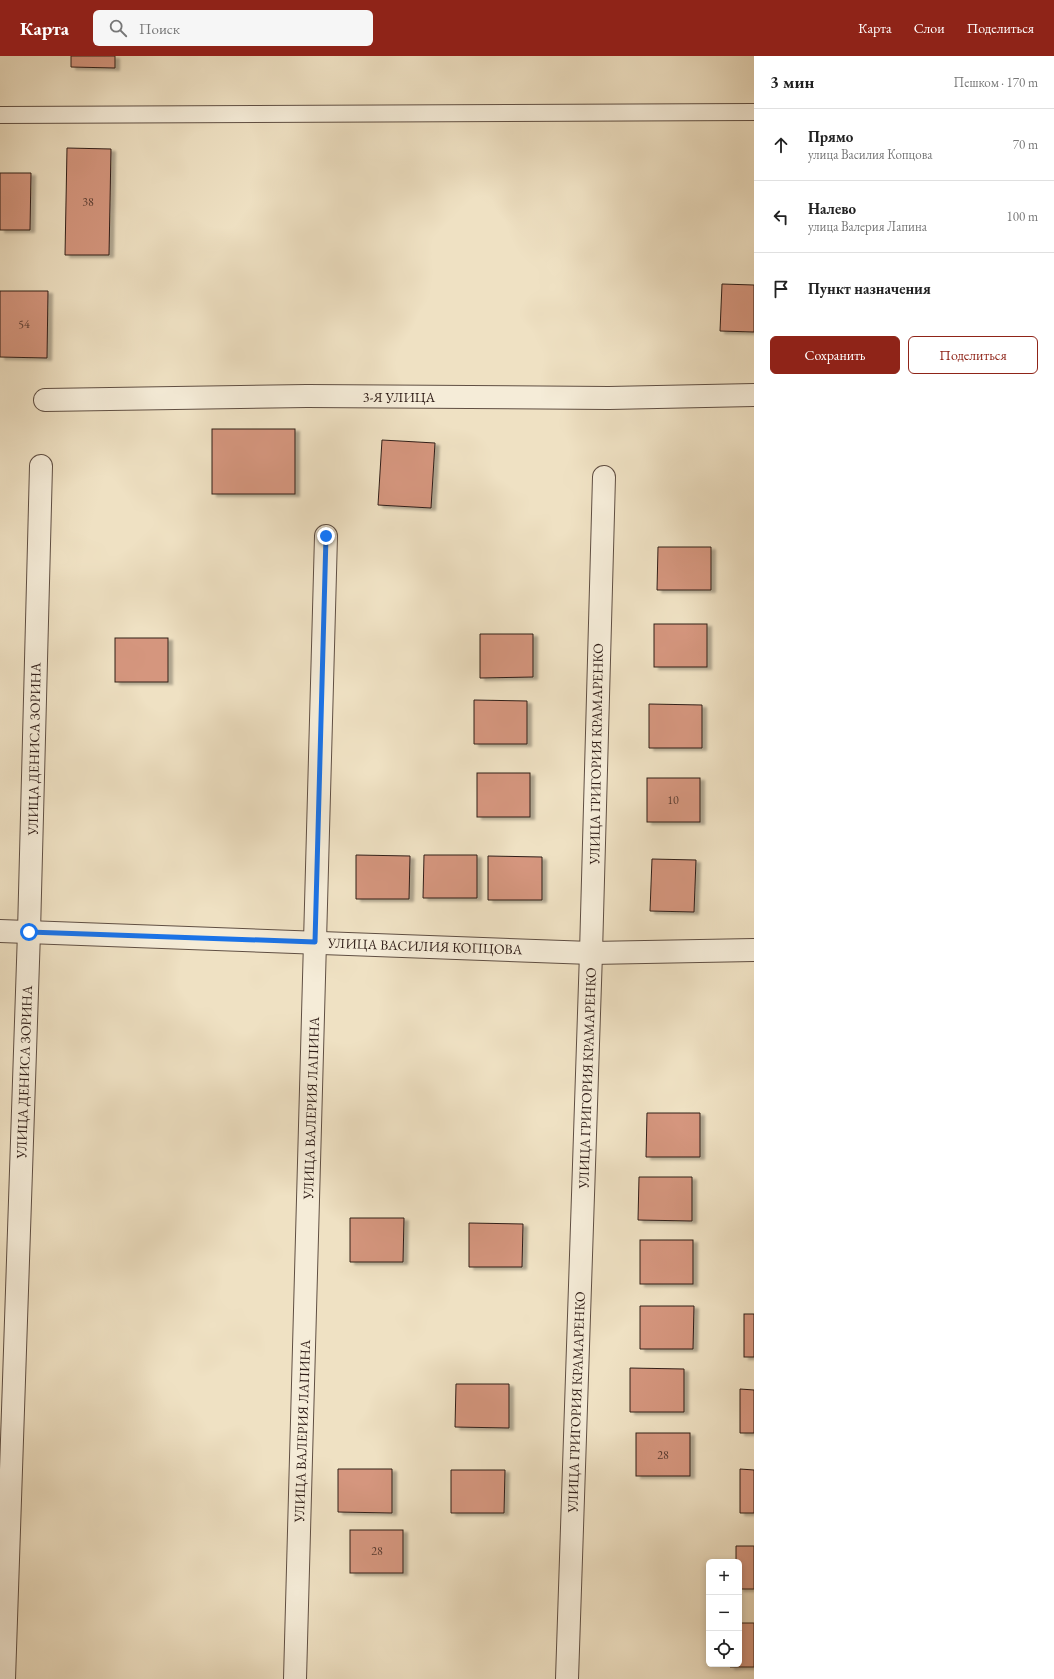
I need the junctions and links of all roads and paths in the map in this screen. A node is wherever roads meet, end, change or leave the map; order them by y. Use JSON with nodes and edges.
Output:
{"nodes":[{"id":1,"x":754,"y":112,"type":"edge"},
{"id":2,"x":0,"y":115,"type":"edge"},
{"id":3,"x":754,"y":395,"type":"edge"},
{"id":4,"x":45,"y":400,"type":"dead end"},
{"id":5,"x":41,"y":466,"type":"dead end"},
{"id":6,"x":604,"y":477,"type":"dead end"},
{"id":7,"x":326,"y":536,"type":"dead end"},
{"id":8,"x":0,"y":931,"type":"edge"},
{"id":9,"x":29,"y":932,"type":"junction"},
{"id":10,"x":315,"y":942,"type":"junction"},
{"id":11,"x":754,"y":950,"type":"edge"},
{"id":12,"x":591,"y":953,"type":"junction"},
{"id":13,"x":4,"y":1679,"type":"edge"},
{"id":14,"x":295,"y":1679,"type":"edge"},
{"id":15,"x":567,"y":1679,"type":"edge"}],
"edges":[{"from":1,"to":2,"type":"lane"},
{"from":3,"to":4,"type":"street","name":"3-Я УЛИЦА"},
{"from":5,"to":9,"type":"street","name":"УЛИЦА ДЕНИСА ЗОРИНА"},
{"from":6,"to":12,"type":"street","name":"УЛИЦА ГРИГОРИЯ КРАМАРЕНКО"},
{"from":7,"to":10,"type":"street","name":"УЛИЦА ВАЛЕРИЯ ЛАПИНА"},
{"from":8,"to":9,"type":"street","name":"УЛИЦА ВАСИЛИЯ КОПЦОВА"},
{"from":9,"to":10,"type":"street","name":"УЛИЦА ВАСИЛИЯ КОПЦОВА"},
{"from":9,"to":13,"type":"street","name":"УЛИЦА ДЕНИСА ЗОРИНА"},
{"from":10,"to":12,"type":"street","name":"УЛИЦА ВАСИЛИЯ КОПЦОВА"},
{"from":10,"to":14,"type":"street","name":"УЛИЦА ВАЛЕРИЯ ЛАПИНА"},
{"from":11,"to":12,"type":"street","name":"УЛИЦА ВАСИЛИЯ КОПЦОВА"},
{"from":12,"to":15,"type":"street","name":"УЛИЦА ГРИГОРИЯ КРАМАРЕНКО"}]}
